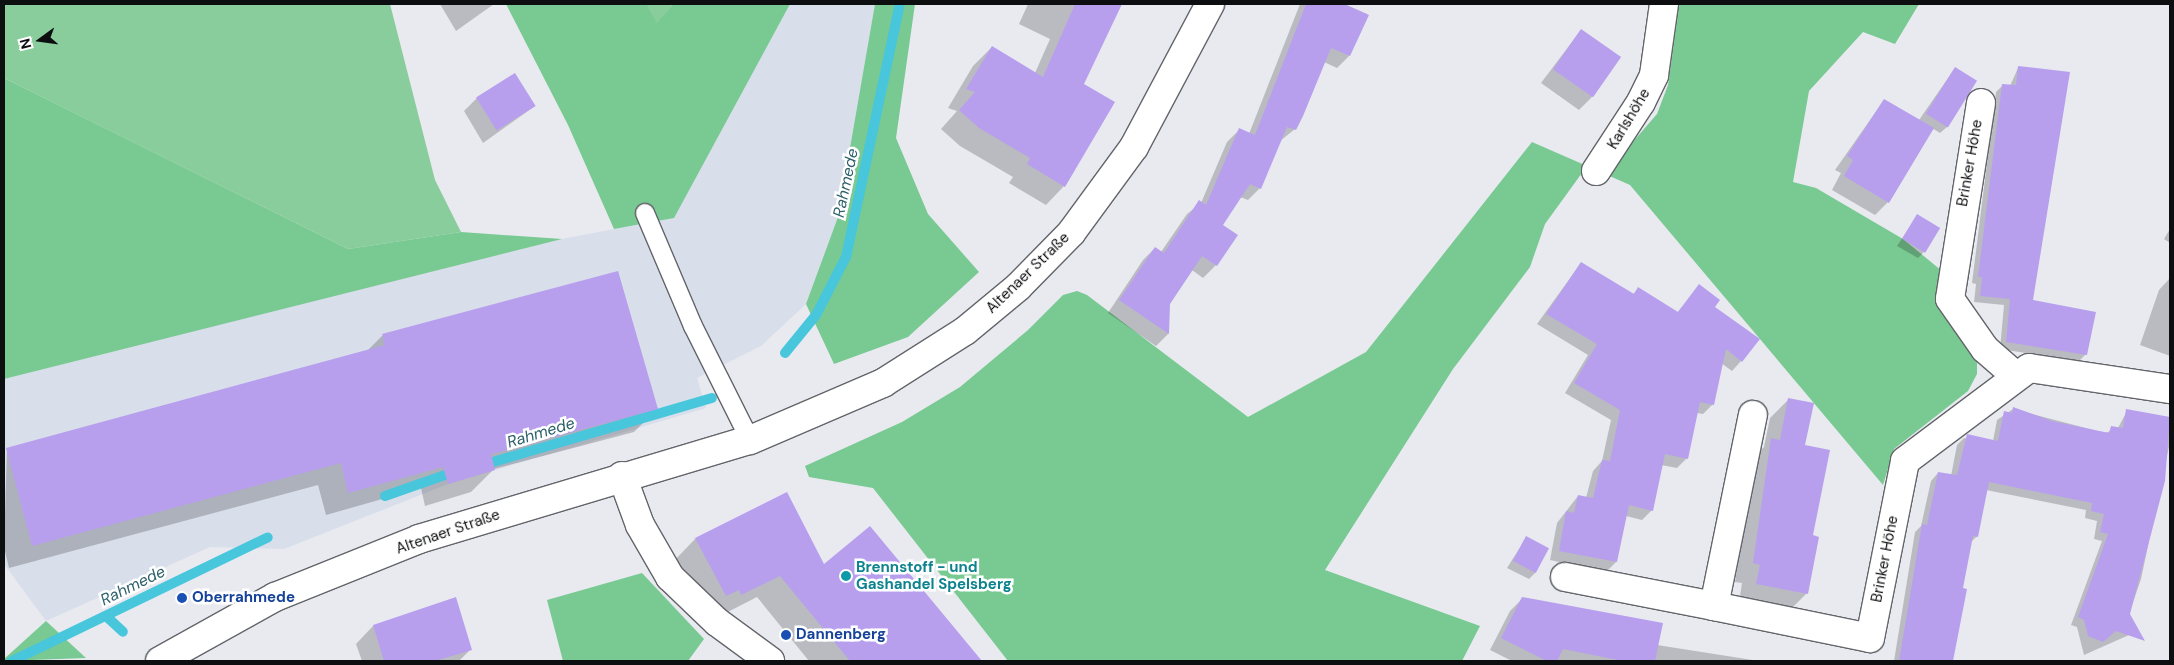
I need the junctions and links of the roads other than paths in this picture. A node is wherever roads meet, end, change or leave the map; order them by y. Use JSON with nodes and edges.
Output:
{"nodes":[{"id":1,"x":1664,"y":4,"type":"edge"},
{"id":2,"x":1207,"y":5,"type":"edge"},
{"id":3,"x":1981,"y":103,"type":"dead end"},
{"id":4,"x":1596,"y":171,"type":"dead end"},
{"id":5,"x":645,"y":213,"type":"dead end"},
{"id":6,"x":2016,"y":376,"type":"junction"},
{"id":7,"x":2170,"y":389,"type":"edge"},
{"id":8,"x":1753,"y":415,"type":"dead end"},
{"id":9,"x":750,"y":440,"type":"junction"},
{"id":10,"x":622,"y":476,"type":"junction"},
{"id":11,"x":1565,"y":577,"type":"dead end"},
{"id":12,"x":1714,"y":606,"type":"junction"},
{"id":13,"x":160,"y":661,"type":"edge"},
{"id":14,"x":770,"y":661,"type":"edge"}],
"edges":[{"from":1,"to":4,"type":"street","name":"Karlshöhe"},
{"from":2,"to":9,"type":"street","name":"Altenaer Straße"},
{"from":3,"to":6,"type":"street","name":"Brinker Höhe"},
{"from":5,"to":9,"type":"lane"},
{"from":6,"to":7,"type":"street","name":"Brinker Höhe"},
{"from":6,"to":12,"type":"street","name":"Brinker Höhe"},
{"from":8,"to":12,"type":"street"},
{"from":9,"to":10,"type":"street","name":"Altenaer Straße"},
{"from":10,"to":13,"type":"street","name":"Altenaer Straße"},
{"from":10,"to":14,"type":"street"},
{"from":11,"to":12,"type":"street","name":"Brinker Höhe"}]}
